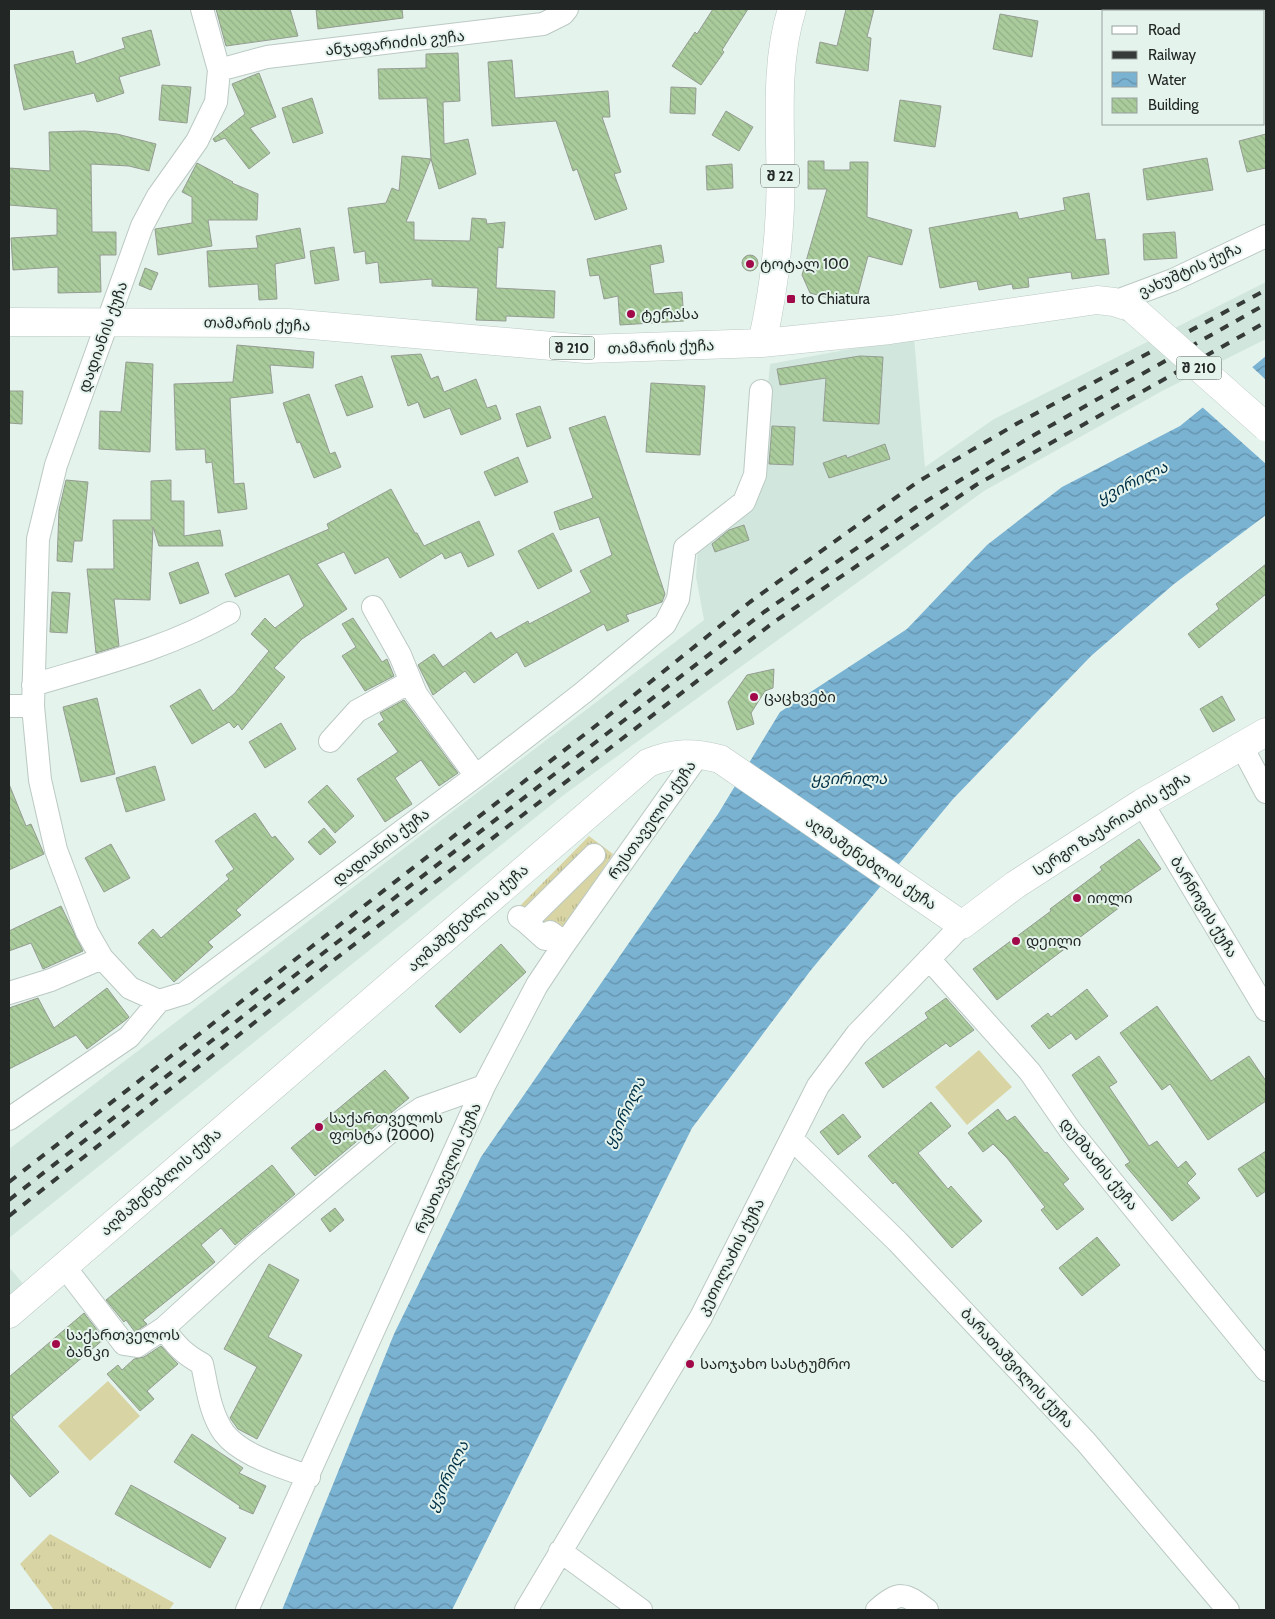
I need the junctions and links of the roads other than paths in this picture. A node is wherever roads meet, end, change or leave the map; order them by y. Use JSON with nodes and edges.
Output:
{"nodes":[{"id":1,"x":202,"y":9,"type":"edge"},
{"id":2,"x":567,"y":9,"type":"edge"},
{"id":3,"x":792,"y":9,"type":"edge"},
{"id":4,"x":219,"y":70,"type":"junction"},
{"id":5,"x":1266,"y":236,"type":"edge"},
{"id":6,"x":1123,"y":306,"type":"junction"},
{"id":7,"x":109,"y":321,"type":"junction"},
{"id":8,"x":9,"y":322,"type":"edge"},
{"id":9,"x":762,"y":343,"type":"junction"},
{"id":10,"x":761,"y":391,"type":"dead end"},
{"id":11,"x":1266,"y":427,"type":"edge"},
{"id":12,"x":373,"y":607,"type":"dead end"},
{"id":13,"x":229,"y":613,"type":"dead end"},
{"id":14,"x":410,"y":682,"type":"junction"},
{"id":15,"x":33,"y":696,"type":"junction"},
{"id":16,"x":9,"y":706,"type":"edge"},
{"id":17,"x":1266,"y":732,"type":"edge"},
{"id":18,"x":330,"y":741,"type":"dead end"},
{"id":19,"x":1241,"y":745,"type":"junction"},
{"id":20,"x":709,"y":757,"type":"junction"},
{"id":21,"x":476,"y":776,"type":"junction"},
{"id":22,"x":1266,"y":792,"type":"edge"},
{"id":23,"x":1142,"y":803,"type":"junction"},
{"id":24,"x":594,"y":855,"type":"dead end"},
{"id":25,"x":554,"y":888,"type":"junction"},
{"id":26,"x":577,"y":907,"type":"dead end"},
{"id":27,"x":962,"y":925,"type":"junction"},
{"id":28,"x":557,"y":937,"type":"dead end"},
{"id":29,"x":102,"y":958,"type":"junction"},
{"id":30,"x":929,"y":959,"type":"junction"},
{"id":31,"x":9,"y":994,"type":"edge"},
{"id":32,"x":159,"y":1001,"type":"junction"},
{"id":33,"x":1266,"y":1010,"type":"edge"},
{"id":34,"x":484,"y":1086,"type":"junction"},
{"id":35,"x":9,"y":1119,"type":"edge"},
{"id":36,"x":792,"y":1139,"type":"junction"},
{"id":37,"x":64,"y":1266,"type":"junction"},
{"id":38,"x":9,"y":1314,"type":"edge"},
{"id":39,"x":164,"y":1328,"type":"junction"},
{"id":40,"x":1266,"y":1370,"type":"edge"},
{"id":41,"x":309,"y":1477,"type":"junction"},
{"id":42,"x":560,"y":1551,"type":"junction"},
{"id":43,"x":247,"y":1610,"type":"edge"},
{"id":44,"x":526,"y":1610,"type":"edge"},
{"id":45,"x":641,"y":1610,"type":"edge"},
{"id":46,"x":877,"y":1610,"type":"edge"},
{"id":47,"x":927,"y":1610,"type":"edge"},
{"id":48,"x":1228,"y":1610,"type":"edge"}],
"edges":[{"from":1,"to":4,"type":"street","name":"დადიანის ქუჩა"},
{"from":2,"to":4,"type":"street","name":"ანჯაფარიძის ჷუჩა"},
{"from":3,"to":9,"type":"main road","number":"შ 22"},
{"from":4,"to":7,"type":"street","name":"დადიანის ქუჩა"},
{"from":5,"to":6,"type":"street","name":"ვახუშტის ქუჩა"},
{"from":6,"to":9,"type":"main road","name":"თამარის ქუჩა","number":"შ 210"},
{"from":6,"to":11,"type":"main road","number":"შ 210","bridge":true},
{"from":7,"to":8,"type":"main road","name":"თამარის ქუჩა","number":"შ 210"},
{"from":7,"to":9,"type":"main road","name":"თამარის ქუჩა","number":"შ 210"},
{"from":7,"to":15,"type":"street","name":"დადიანის ქუჩა"},
{"from":10,"to":21,"type":"street","name":"დადიანის ქუჩა"},
{"from":12,"to":14,"type":"street"},
{"from":13,"to":15,"type":"street"},
{"from":14,"to":18,"type":"street"},
{"from":14,"to":21,"type":"street"},
{"from":15,"to":16,"type":"street"},
{"from":15,"to":29,"type":"street","name":"დადიანის ქუჩა"},
{"from":17,"to":19,"type":"main road","name":"სერგო ზაქარიაძის ქუჩა"},
{"from":19,"to":22,"type":"street"},
{"from":19,"to":23,"type":"main road","name":"სერგო ზაქარიაძის ქუჩა"},
{"from":20,"to":27,"type":"main road","name":"აღმაშენებლის ქუჩა"},
{"from":20,"to":34,"type":"street","name":"რუსთაველის ქუჩა"},
{"from":20,"to":37,"type":"main road","name":"აღმაშენებლის ქუჩა"},
{"from":21,"to":32,"type":"street","name":"დადიანის ქუჩა"},
{"from":23,"to":27,"type":"main road","name":"სერგო ზაქარიაძის ქუჩა"},
{"from":23,"to":33,"type":"street","name":"ბარნოვის ქუჩა"},
{"from":24,"to":25,"type":"street"},
{"from":25,"to":26,"type":"street"},
{"from":25,"to":28,"type":"street"},
{"from":27,"to":30,"type":"street","name":"კეთილაძის ქუჩა"},
{"from":29,"to":31,"type":"street"},
{"from":29,"to":32,"type":"street","name":"დადიანის ქუჩა"},
{"from":30,"to":36,"type":"street","name":"კეთილაძის ქუჩა"},
{"from":30,"to":40,"type":"street","name":"დუმბაძის ქუჩა"},
{"from":32,"to":35,"type":"street"},
{"from":34,"to":39,"type":"street"},
{"from":34,"to":41,"type":"street","name":"რუსთაველის ქუჩა"},
{"from":36,"to":42,"type":"street","name":"კეთილაძის ქუჩა"},
{"from":36,"to":48,"type":"street","name":"ბარათაშვილის ქუჩა"},
{"from":37,"to":38,"type":"main road","name":"აღმაშენებლის ქუჩა"},
{"from":37,"to":39,"type":"street"},
{"from":39,"to":41,"type":"street"},
{"from":41,"to":43,"type":"street","name":"რუსთაველის ქუჩა"},
{"from":42,"to":44,"type":"street","name":"კეთილაძის ქუჩა"},
{"from":42,"to":45,"type":"street"},
{"from":46,"to":47,"type":"street"}]}
